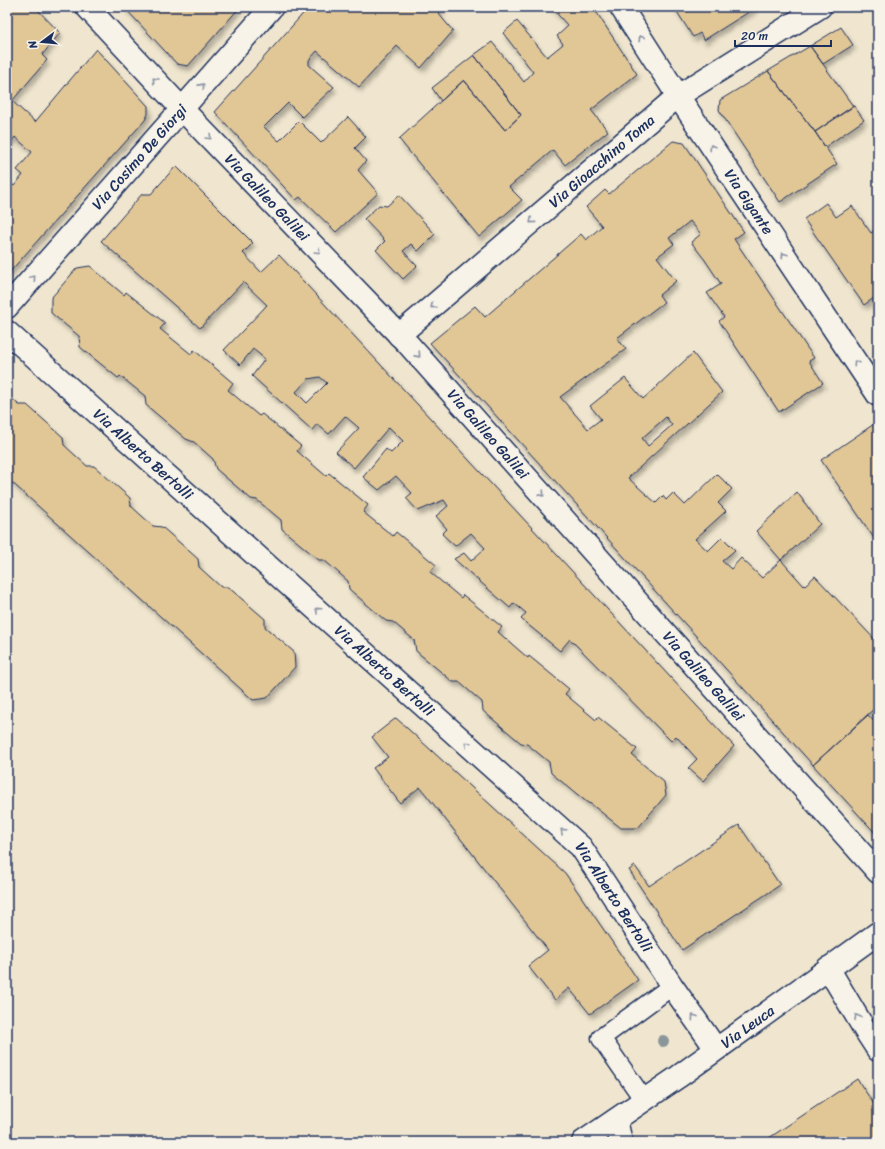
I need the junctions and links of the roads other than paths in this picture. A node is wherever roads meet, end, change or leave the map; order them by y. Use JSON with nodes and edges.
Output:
{"nodes":[{"id":1,"x":87,"y":7,"type":"edge"},
{"id":2,"x":272,"y":7,"type":"edge"},
{"id":3,"x":621,"y":7,"type":"edge"},
{"id":4,"x":820,"y":7,"type":"edge"},
{"id":5,"x":678,"y":96,"type":"junction"},
{"id":6,"x":182,"y":109,"type":"junction"},
{"id":7,"x":7,"y":307,"type":"edge"},
{"id":8,"x":7,"y":332,"type":"edge"},
{"id":9,"x":399,"y":335,"type":"junction"},
{"id":10,"x":878,"y":395,"type":"edge"},
{"id":11,"x":878,"y":872,"type":"edge"},
{"id":12,"x":878,"y":933,"type":"edge"},
{"id":13,"x":828,"y":968,"type":"junction"},
{"id":14,"x":672,"y":986,"type":"junction"},
{"id":15,"x":716,"y":1049,"type":"junction"},
{"id":16,"x":878,"y":1050,"type":"edge"},
{"id":17,"x":644,"y":1100,"type":"junction"},
{"id":18,"x":616,"y":1120,"type":"junction"},
{"id":19,"x":583,"y":1142,"type":"edge"},
{"id":20,"x":621,"y":1142,"type":"edge"}],
"edges":[{"from":6,"to":1,"type":"street","name":"Via Galileo Galilei","one_way":true},
{"from":6,"to":2,"type":"street","name":"Via Cosimo De Giorgi","one_way":true},
{"from":5,"to":3,"type":"street","name":"Via Gigante","one_way":true},
{"from":4,"to":5,"type":"street","name":"Via Gioacchino Toma"},
{"from":5,"to":9,"type":"street","name":"Via Gioacchino Toma","one_way":true},
{"from":10,"to":5,"type":"street","name":"Via Gigante","one_way":true},
{"from":7,"to":6,"type":"street","name":"Via Cosimo De Giorgi","one_way":true},
{"from":6,"to":9,"type":"street","name":"Via Galileo Galilei","one_way":true},
{"from":14,"to":8,"type":"street","name":"Via Alberto Bertolli","one_way":true},
{"from":9,"to":11,"type":"street","name":"Via Galileo Galilei","one_way":true},
{"from":12,"to":13,"type":"street","name":"Via Leuca"},
{"from":13,"to":15,"type":"street","name":"Via Leuca"},
{"from":16,"to":13,"type":"street","one_way":true},
{"from":15,"to":14,"type":"street","name":"Via Alberto Bertolli","one_way":true},
{"from":14,"to":17,"type":"lane"},
{"from":15,"to":17,"type":"street","name":"Via Leuca"},
{"from":17,"to":18,"type":"street","name":"Via Leuca"},
{"from":18,"to":19,"type":"street","name":"Via Leuca"},
{"from":18,"to":20,"type":"street"}]}
